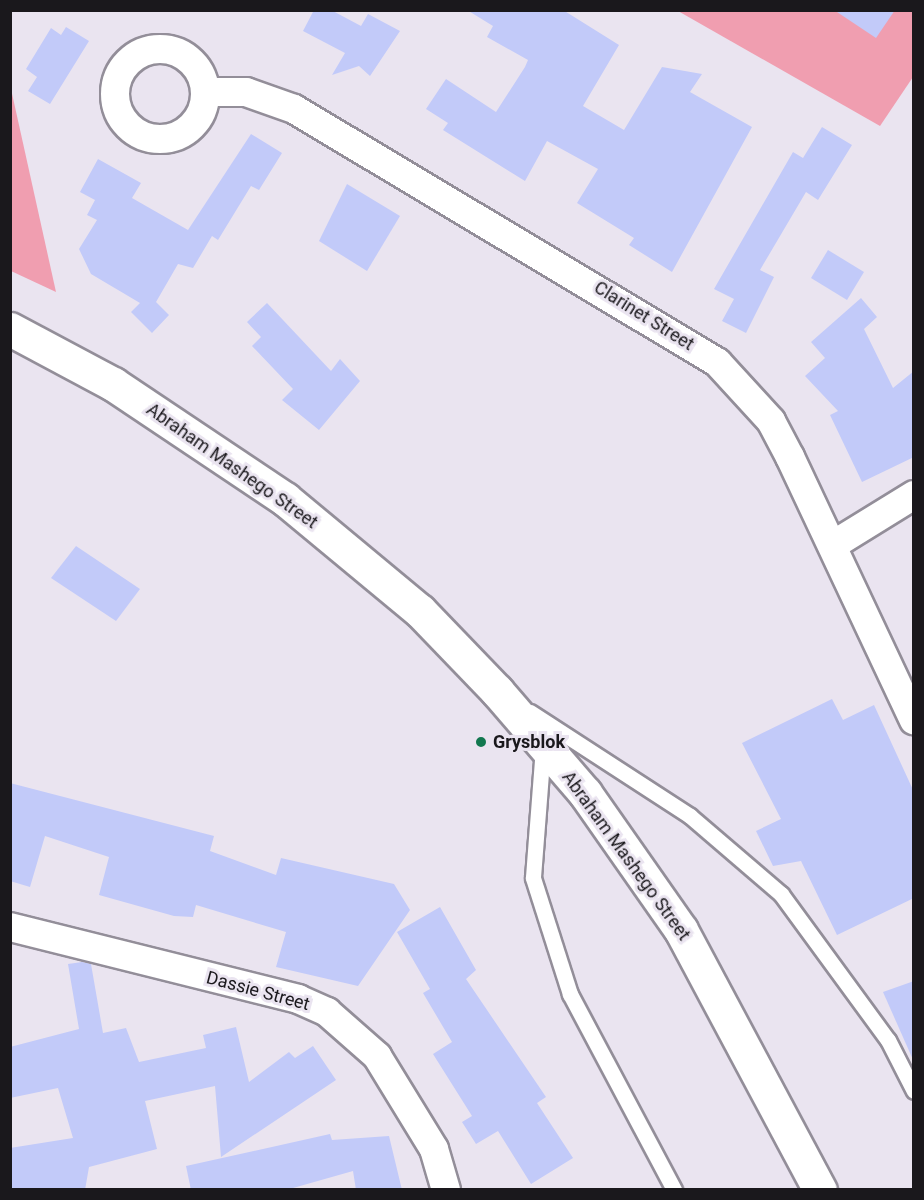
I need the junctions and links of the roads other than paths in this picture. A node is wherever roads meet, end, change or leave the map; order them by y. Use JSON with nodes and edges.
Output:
{"nodes":[{"id":1,"x":206,"y":92,"type":"dead end"},
{"id":2,"x":10,"y":329,"type":"edge"},
{"id":3,"x":914,"y":495,"type":"edge"},
{"id":4,"x":833,"y":545,"type":"junction"},
{"id":5,"x":497,"y":692,"type":"junction"},
{"id":6,"x":914,"y":720,"type":"edge"},
{"id":7,"x":543,"y":745,"type":"junction"},
{"id":8,"x":10,"y":927,"type":"edge"},
{"id":9,"x":914,"y":1091,"type":"edge"},
{"id":10,"x":446,"y":1190,"type":"edge"},
{"id":11,"x":674,"y":1190,"type":"edge"},
{"id":12,"x":820,"y":1190,"type":"edge"}],
"edges":[{"from":1,"to":4,"type":"street","name":"Clarinet Street"},
{"from":2,"to":5,"type":"main road","name":"Abraham Mashego Street"},
{"from":3,"to":4,"type":"street"},
{"from":4,"to":6,"type":"street","name":"Clarinet Street"},
{"from":5,"to":7,"type":"main road","name":"Abraham Mashego Street"},
{"from":5,"to":9,"type":"lane"},
{"from":7,"to":11,"type":"lane"},
{"from":7,"to":12,"type":"main road","name":"Abraham Mashego Street"},
{"from":8,"to":10,"type":"street","name":"Dassie Street"}]}
